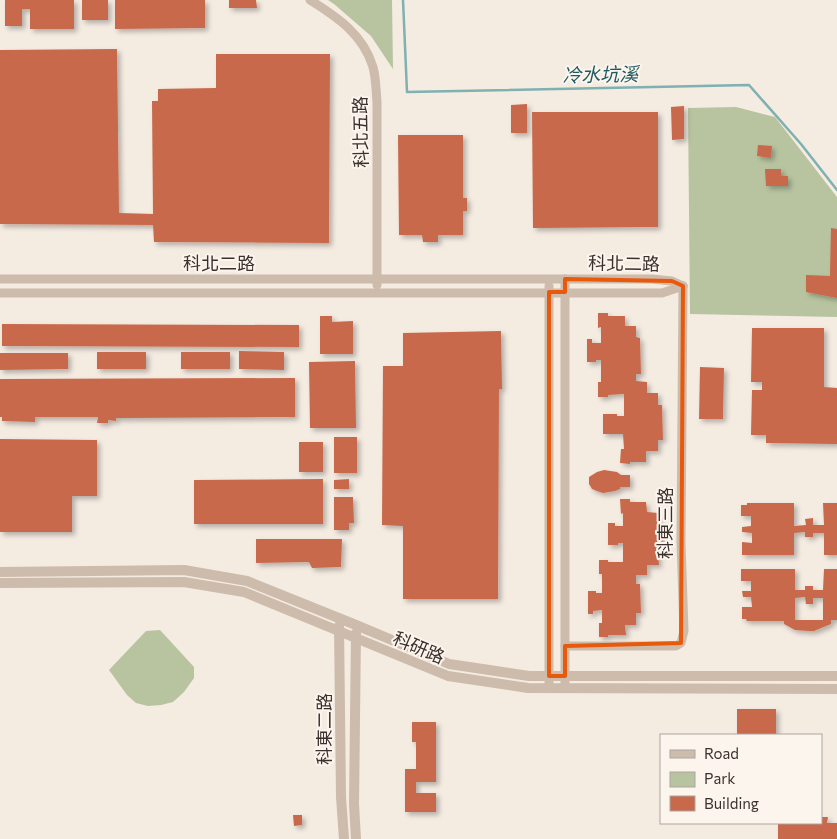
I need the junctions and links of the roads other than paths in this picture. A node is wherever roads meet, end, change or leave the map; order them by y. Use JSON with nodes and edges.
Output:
{"nodes":[{"id":1,"x":310,"y":0,"type":"edge"},
{"id":2,"x":0,"y":279,"type":"edge"},
{"id":3,"x":377,"y":279,"type":"junction"},
{"id":4,"x":548,"y":279,"type":"junction"},
{"id":5,"x":565,"y":279,"type":"junction"},
{"id":6,"x":683,"y":286,"type":"junction"},
{"id":7,"x":377,"y":292,"type":"junction"},
{"id":8,"x":548,"y":292,"type":"junction"},
{"id":9,"x":565,"y":292,"type":"junction"},
{"id":10,"x":0,"y":293,"type":"edge"},
{"id":11,"x":0,"y":572,"type":"edge"},
{"id":12,"x":0,"y":583,"type":"edge"},
{"id":13,"x":339,"y":618,"type":"junction"},
{"id":14,"x":356,"y":625,"type":"junction"},
{"id":15,"x":340,"y":631,"type":"junction"},
{"id":16,"x":356,"y":638,"type":"junction"},
{"id":17,"x":565,"y":646,"type":"junction"},
{"id":18,"x":548,"y":676,"type":"junction"},
{"id":19,"x":565,"y":676,"type":"junction"},
{"id":20,"x":837,"y":676,"type":"edge"},
{"id":21,"x":548,"y":688,"type":"junction"},
{"id":22,"x":565,"y":688,"type":"junction"},
{"id":23,"x":837,"y":689,"type":"edge"},
{"id":24,"x":355,"y":752,"type":"junction"},
{"id":25,"x":340,"y":753,"type":"junction"},
{"id":26,"x":354,"y":813,"type":"junction"},
{"id":27,"x":342,"y":814,"type":"junction"},
{"id":28,"x":344,"y":839,"type":"edge"},
{"id":29,"x":356,"y":839,"type":"edge"}],
"edges":[{"from":1,"to":3,"type":"street","name":"科北五路"},
{"from":2,"to":3,"type":"street","name":"科北二路"},
{"from":3,"to":4,"type":"street","name":"科北二路"},
{"from":3,"to":7,"type":"street","name":"科北五路"},
{"from":4,"to":5,"type":"street","name":"科北二路"},
{"from":4,"to":8,"type":"street"},
{"from":5,"to":6,"type":"street","name":"科北二路"},
{"from":5,"to":9,"type":"street"},
{"from":6,"to":9,"type":"street","name":"科北二路"},
{"from":6,"to":17,"type":"street","name":"科東三路"},
{"from":7,"to":8,"type":"street","name":"科北二路"},
{"from":7,"to":10,"type":"street","name":"科北二路"},
{"from":8,"to":9,"type":"street","name":"科北二路"},
{"from":8,"to":18,"type":"street"},
{"from":9,"to":17,"type":"street"},
{"from":11,"to":13,"type":"street","name":"科研路"},
{"from":12,"to":15,"type":"street","name":"科研路"},
{"from":13,"to":14,"type":"street","name":"科研路"},
{"from":13,"to":15,"type":"street","name":"科東二路"},
{"from":14,"to":16,"type":"street","name":"科東二路"},
{"from":14,"to":18,"type":"street","name":"科研路"},
{"from":15,"to":16,"type":"street","name":"科研路"},
{"from":15,"to":25,"type":"street","name":"科東二路"},
{"from":16,"to":21,"type":"street","name":"科研路"},
{"from":16,"to":24,"type":"street","name":"科東二路"},
{"from":17,"to":19,"type":"street"},
{"from":18,"to":19,"type":"street","name":"科研路"},
{"from":18,"to":21,"type":"street"},
{"from":19,"to":20,"type":"street","name":"科研路"},
{"from":19,"to":22,"type":"street"},
{"from":21,"to":22,"type":"street","name":"科研路"},
{"from":22,"to":23,"type":"street","name":"科研路"},
{"from":24,"to":25,"type":"street"},
{"from":24,"to":26,"type":"street","name":"科東二路"},
{"from":25,"to":27,"type":"street","name":"科東二路"},
{"from":26,"to":27,"type":"street"},
{"from":26,"to":29,"type":"street","name":"科東二路"},
{"from":27,"to":28,"type":"street","name":"科東二路"}]}
